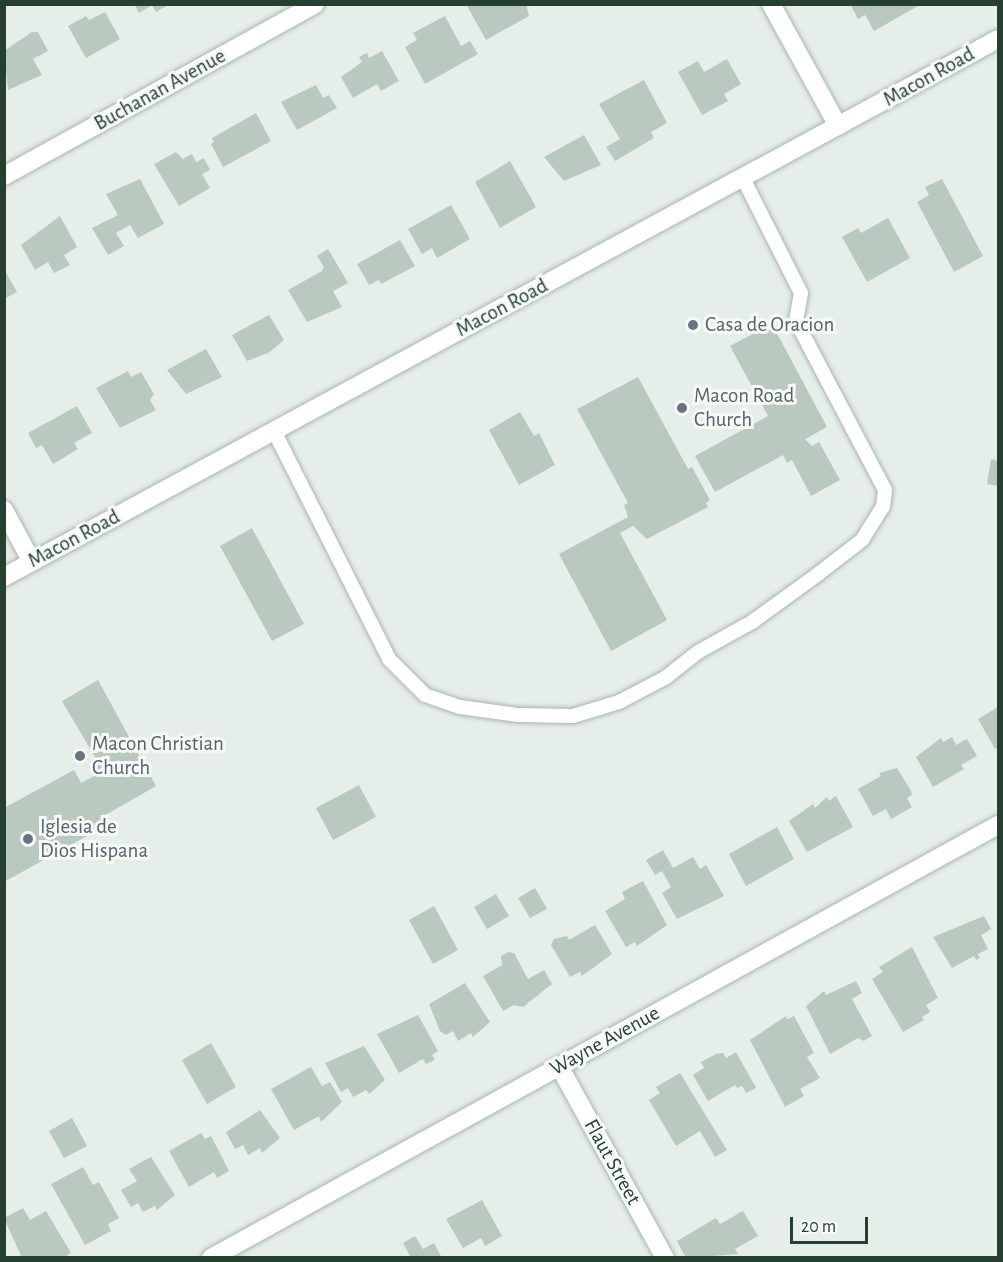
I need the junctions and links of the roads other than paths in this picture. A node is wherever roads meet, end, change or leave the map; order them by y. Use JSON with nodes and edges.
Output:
{"nodes":[{"id":1,"x":315,"y":4,"type":"edge"},
{"id":2,"x":771,"y":4,"type":"edge"},
{"id":3,"x":999,"y":39,"type":"edge"},
{"id":4,"x":838,"y":126,"type":"junction"},
{"id":5,"x":4,"y":176,"type":"edge"},
{"id":6,"x":743,"y":178,"type":"junction"},
{"id":7,"x":274,"y":431,"type":"junction"},
{"id":8,"x":4,"y":510,"type":"edge"},
{"id":9,"x":32,"y":562,"type":"junction"},
{"id":10,"x":4,"y":577,"type":"edge"},
{"id":11,"x":999,"y":825,"type":"edge"},
{"id":12,"x":559,"y":1066,"type":"junction"},
{"id":13,"x":211,"y":1257,"type":"edge"},
{"id":14,"x":664,"y":1257,"type":"edge"}],
"edges":[{"from":1,"to":5,"type":"street","name":"Buchanan Avenue"},
{"from":2,"to":4,"type":"street"},
{"from":3,"to":4,"type":"street","name":"Macon Road"},
{"from":4,"to":6,"type":"street","name":"Macon Road"},
{"from":6,"to":7,"type":"street","name":"Macon Road"},
{"from":6,"to":7,"type":"lane"},
{"from":7,"to":9,"type":"street","name":"Macon Road"},
{"from":8,"to":9,"type":"street"},
{"from":9,"to":10,"type":"street","name":"Macon Road"},
{"from":11,"to":12,"type":"street","name":"Wayne Avenue"},
{"from":12,"to":13,"type":"street","name":"Wayne Avenue"},
{"from":12,"to":14,"type":"street","name":"Flaut Street"}]}
